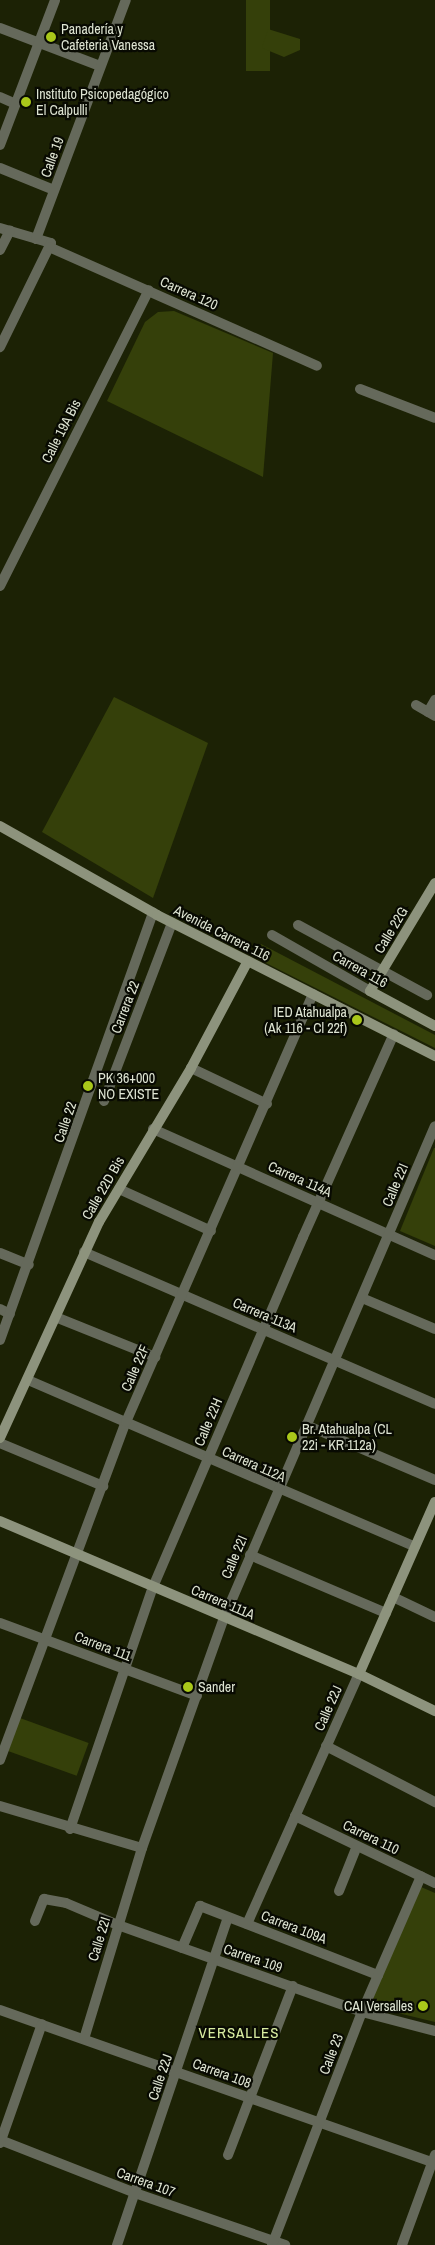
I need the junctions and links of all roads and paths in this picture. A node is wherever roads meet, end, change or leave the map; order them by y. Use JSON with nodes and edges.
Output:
{"nodes":[{"id":1,"x":55,"y":0,"type":"edge"},
{"id":2,"x":126,"y":0,"type":"edge"},
{"id":3,"x":0,"y":28,"type":"edge"},
{"id":4,"x":40,"y":44,"type":"junction"},
{"id":5,"x":100,"y":66,"type":"junction"},
{"id":6,"x":0,"y":97,"type":"edge"},
{"id":7,"x":16,"y":104,"type":"junction"},
{"id":8,"x":0,"y":145,"type":"edge"},
{"id":9,"x":0,"y":168,"type":"edge"},
{"id":10,"x":54,"y":190,"type":"junction"},
{"id":11,"x":5,"y":229,"type":"edge"},
{"id":12,"x":36,"y":239,"type":"junction"},
{"id":13,"x":50,"y":245,"type":"junction"},
{"id":14,"x":0,"y":250,"type":"edge"},
{"id":15,"x":149,"y":290,"type":"junction"},
{"id":16,"x":0,"y":347,"type":"edge"},
{"id":17,"x":317,"y":366,"type":"dead end"},
{"id":18,"x":360,"y":389,"type":"dead end"},
{"id":19,"x":435,"y":418,"type":"edge"},
{"id":20,"x":0,"y":586,"type":"edge"},
{"id":21,"x":435,"y":700,"type":"edge"},
{"id":22,"x":416,"y":706,"type":"dead end"},
{"id":23,"x":431,"y":714,"type":"edge"},
{"id":24,"x":0,"y":826,"type":"edge"},
{"id":25,"x":435,"y":883,"type":"edge"},
{"id":26,"x":153,"y":913,"type":"junction"},
{"id":27,"x":172,"y":923,"type":"junction"},
{"id":28,"x":298,"y":925,"type":"dead end"},
{"id":29,"x":272,"y":935,"type":"dead end"},
{"id":30,"x":248,"y":961,"type":"junction"},
{"id":31,"x":382,"y":971,"type":"junction"},
{"id":32,"x":370,"y":991,"type":"junction"},
{"id":33,"x":313,"y":994,"type":"junction"},
{"id":34,"x":427,"y":995,"type":"dead end"},
{"id":35,"x":435,"y":1026,"type":"edge"},
{"id":36,"x":394,"y":1034,"type":"junction"},
{"id":37,"x":435,"y":1056,"type":"edge"},
{"id":38,"x":191,"y":1068,"type":"junction"},
{"id":39,"x":104,"y":1102,"type":"dead end"},
{"id":40,"x":266,"y":1104,"type":"junction"},
{"id":41,"x":435,"y":1126,"type":"edge"},
{"id":42,"x":153,"y":1130,"type":"junction"},
{"id":43,"x":238,"y":1167,"type":"junction"},
{"id":44,"x":119,"y":1189,"type":"junction"},
{"id":45,"x":318,"y":1202,"type":"junction"},
{"id":46,"x":211,"y":1230,"type":"junction"},
{"id":47,"x":388,"y":1235,"type":"junction"},
{"id":48,"x":84,"y":1252,"type":"junction"},
{"id":49,"x":0,"y":1253,"type":"edge"},
{"id":50,"x":435,"y":1255,"type":"edge"},
{"id":51,"x":29,"y":1265,"type":"junction"},
{"id":52,"x":183,"y":1295,"type":"junction"},
{"id":53,"x":362,"y":1298,"type":"junction"},
{"id":54,"x":0,"y":1309,"type":"edge"},
{"id":55,"x":10,"y":1314,"type":"junction"},
{"id":56,"x":58,"y":1318,"type":"junction"},
{"id":57,"x":435,"y":1329,"type":"edge"},
{"id":58,"x":263,"y":1330,"type":"junction"},
{"id":59,"x":0,"y":1340,"type":"edge"},
{"id":60,"x":155,"y":1357,"type":"junction"},
{"id":61,"x":334,"y":1360,"type":"junction"},
{"id":62,"x":28,"y":1380,"type":"junction"},
{"id":63,"x":435,"y":1404,"type":"edge"},
{"id":64,"x":126,"y":1422,"type":"junction"},
{"id":65,"x":306,"y":1425,"type":"junction"},
{"id":66,"x":0,"y":1438,"type":"edge"},
{"id":67,"x":0,"y":1444,"type":"edge"},
{"id":68,"x":208,"y":1458,"type":"junction"},
{"id":69,"x":435,"y":1480,"type":"edge"},
{"id":70,"x":103,"y":1486,"type":"junction"},
{"id":71,"x":277,"y":1490,"type":"junction"},
{"id":72,"x":435,"y":1502,"type":"edge"},
{"id":73,"x":0,"y":1521,"type":"edge"},
{"id":74,"x":415,"y":1547,"type":"junction"},
{"id":75,"x":76,"y":1554,"type":"junction"},
{"id":76,"x":250,"y":1555,"type":"junction"},
{"id":77,"x":153,"y":1587,"type":"junction"},
{"id":78,"x":393,"y":1597,"type":"junction"},
{"id":79,"x":386,"y":1613,"type":"junction"},
{"id":80,"x":435,"y":1617,"type":"edge"},
{"id":81,"x":224,"y":1618,"type":"junction"},
{"id":82,"x":0,"y":1623,"type":"edge"},
{"id":83,"x":44,"y":1638,"type":"junction"},
{"id":84,"x":124,"y":1669,"type":"junction"},
{"id":85,"x":358,"y":1674,"type":"junction"},
{"id":86,"x":197,"y":1696,"type":"junction"},
{"id":87,"x":435,"y":1711,"type":"edge"},
{"id":88,"x":326,"y":1746,"type":"junction"},
{"id":89,"x":0,"y":1760,"type":"edge"},
{"id":90,"x":435,"y":1802,"type":"edge"},
{"id":91,"x":0,"y":1806,"type":"edge"},
{"id":92,"x":295,"y":1816,"type":"junction"},
{"id":93,"x":70,"y":1829,"type":"junction"},
{"id":94,"x":357,"y":1846,"type":"junction"},
{"id":95,"x":142,"y":1848,"type":"junction"},
{"id":96,"x":421,"y":1876,"type":"junction"},
{"id":97,"x":435,"y":1883,"type":"edge"},
{"id":98,"x":340,"y":1892,"type":"dead end"},
{"id":99,"x":228,"y":1917,"type":"junction"},
{"id":100,"x":35,"y":1921,"type":"dead end"},
{"id":101,"x":247,"y":1924,"type":"junction"},
{"id":102,"x":118,"y":1925,"type":"junction"},
{"id":103,"x":182,"y":1948,"type":"junction"},
{"id":104,"x":215,"y":1960,"type":"junction"},
{"id":105,"x":378,"y":1975,"type":"junction"},
{"id":106,"x":293,"y":1986,"type":"junction"},
{"id":107,"x":0,"y":2010,"type":"edge"},
{"id":108,"x":362,"y":2012,"type":"junction"},
{"id":109,"x":42,"y":2024,"type":"junction"},
{"id":110,"x":435,"y":2031,"type":"edge"},
{"id":111,"x":84,"y":2039,"type":"junction"},
{"id":112,"x":177,"y":2071,"type":"junction"},
{"id":113,"x":250,"y":2098,"type":"junction"},
{"id":114,"x":319,"y":2123,"type":"junction"},
{"id":115,"x":0,"y":2141,"type":"edge"},
{"id":116,"x":228,"y":2155,"type":"dead end"},
{"id":117,"x":434,"y":2160,"type":"edge"},
{"id":118,"x":135,"y":2193,"type":"junction"},
{"id":119,"x":273,"y":2243,"type":"edge"},
{"id":120,"x":117,"y":2245,"type":"edge"},
{"id":121,"x":285,"y":2245,"type":"edge"},
{"id":122,"x":402,"y":2245,"type":"edge"}],
"edges":[{"from":1,"to":4,"type":"street"},
{"from":2,"to":5,"type":"street","name":"Calle 19"},
{"from":3,"to":4,"type":"street"},
{"from":4,"to":5,"type":"street"},
{"from":4,"to":7,"type":"street"},
{"from":5,"to":10,"type":"street","name":"Calle 19"},
{"from":6,"to":7,"type":"street"},
{"from":7,"to":8,"type":"street"},
{"from":9,"to":10,"type":"street"},
{"from":10,"to":12,"type":"street","name":"Calle 19"},
{"from":11,"to":12,"type":"street","name":"Carrera 120"},
{"from":11,"to":14,"type":"street"},
{"from":12,"to":13,"type":"street","name":"Carrera 120"},
{"from":13,"to":15,"type":"street","name":"Carrera 120"},
{"from":13,"to":16,"type":"street"},
{"from":15,"to":17,"type":"street","name":"Carrera 120"},
{"from":15,"to":20,"type":"street","name":"Calle 19A Bis"},
{"from":18,"to":19,"type":"street"},
{"from":21,"to":23,"type":"street"},
{"from":22,"to":23,"type":"street"},
{"from":24,"to":26,"type":"street","name":"Avenida Carrera 116"},
{"from":25,"to":31,"type":"street","name":"Calle 22G"},
{"from":26,"to":27,"type":"street","name":"Avenida Carrera 116"},
{"from":26,"to":51,"type":"street","name":"Calle 22"},
{"from":27,"to":30,"type":"street","name":"Avenida Carrera 116"},
{"from":27,"to":39,"type":"street","name":"Carrera 22"},
{"from":28,"to":31,"type":"street"},
{"from":29,"to":32,"type":"street","name":"Carrera 116"},
{"from":30,"to":33,"type":"street","name":"Avenida Carrera 116"},
{"from":30,"to":38,"type":"street","name":"Calle 22D Bis"},
{"from":31,"to":32,"type":"street","name":"Calle 22G"},
{"from":31,"to":34,"type":"street"},
{"from":32,"to":35,"type":"street","name":"Carrera 116"},
{"from":33,"to":36,"type":"street","name":"Avenida Carrera 116"},
{"from":33,"to":40,"type":"street","name":"Calle 22F"},
{"from":36,"to":37,"type":"street","name":"Avenida Carrera 116"},
{"from":36,"to":45,"type":"street","name":"Calle 22H"},
{"from":38,"to":40,"type":"street"},
{"from":38,"to":42,"type":"street","name":"Calle 22D Bis"},
{"from":40,"to":43,"type":"street","name":"Calle 22F"},
{"from":41,"to":47,"type":"street","name":"Calle 22I"},
{"from":42,"to":43,"type":"street","name":"Carrera 114A"},
{"from":42,"to":44,"type":"street","name":"Calle 22D Bis"},
{"from":43,"to":45,"type":"street","name":"Carrera 114A"},
{"from":43,"to":46,"type":"street","name":"Calle 22F"},
{"from":44,"to":46,"type":"street"},
{"from":44,"to":48,"type":"street","name":"Calle 22D Bis"},
{"from":45,"to":47,"type":"street","name":"Carrera 114A"},
{"from":45,"to":58,"type":"street","name":"Calle 22H"},
{"from":46,"to":52,"type":"street","name":"Calle 22F"},
{"from":47,"to":50,"type":"street","name":"Carrera 114A"},
{"from":47,"to":53,"type":"street","name":"Calle 22I"},
{"from":48,"to":52,"type":"street","name":"Carrera 113A"},
{"from":48,"to":56,"type":"street","name":"Calle 22D Bis"},
{"from":49,"to":51,"type":"street"},
{"from":51,"to":55,"type":"street","name":"Calle 22"},
{"from":52,"to":58,"type":"street","name":"Carrera 113A"},
{"from":52,"to":60,"type":"street","name":"Calle 22F"},
{"from":53,"to":57,"type":"street"},
{"from":53,"to":61,"type":"street","name":"Calle 22I"},
{"from":54,"to":55,"type":"street"},
{"from":55,"to":59,"type":"street","name":"Calle 22"},
{"from":56,"to":60,"type":"street"},
{"from":56,"to":62,"type":"street","name":"Calle 22D Bis"},
{"from":58,"to":61,"type":"street","name":"Carrera 113A"},
{"from":58,"to":68,"type":"street","name":"Calle 22H"},
{"from":60,"to":64,"type":"street","name":"Calle 22F"},
{"from":61,"to":63,"type":"street","name":"Carrera 113A"},
{"from":61,"to":65,"type":"street","name":"Calle 22I"},
{"from":62,"to":64,"type":"street","name":"Carrera 112A"},
{"from":62,"to":66,"type":"street","name":"Calle 22D Bis"},
{"from":64,"to":68,"type":"street","name":"Carrera 112A"},
{"from":64,"to":70,"type":"street","name":"Calle 22F"},
{"from":65,"to":69,"type":"street"},
{"from":65,"to":71,"type":"street","name":"Calle 22I"},
{"from":67,"to":70,"type":"street"},
{"from":68,"to":71,"type":"street","name":"Carrera 112A"},
{"from":68,"to":77,"type":"street","name":"Calle 22H"},
{"from":70,"to":75,"type":"street","name":"Calle 22F"},
{"from":71,"to":74,"type":"street","name":"Carrera 112A"},
{"from":71,"to":76,"type":"street","name":"Calle 22I"},
{"from":72,"to":74,"type":"street","name":"Calle 22J"},
{"from":73,"to":75,"type":"street","name":"Carrera 111A"},
{"from":74,"to":78,"type":"street","name":"Calle 22J"},
{"from":75,"to":77,"type":"street","name":"Carrera 111A"},
{"from":75,"to":83,"type":"street","name":"Calle 22F"},
{"from":76,"to":79,"type":"street"},
{"from":76,"to":81,"type":"street","name":"Calle 22I"},
{"from":77,"to":81,"type":"street","name":"Carrera 111A"},
{"from":77,"to":84,"type":"street","name":"Calle 22H"},
{"from":78,"to":79,"type":"street","name":"Calle 22J"},
{"from":78,"to":80,"type":"street"},
{"from":79,"to":85,"type":"street","name":"Calle 22J"},
{"from":81,"to":85,"type":"street","name":"Carrera 111A"},
{"from":81,"to":86,"type":"street","name":"Calle 22I"},
{"from":82,"to":83,"type":"street","name":"Carrera 111"},
{"from":83,"to":84,"type":"street","name":"Carrera 111"},
{"from":83,"to":89,"type":"street","name":"Calle 22F"},
{"from":84,"to":86,"type":"street","name":"Carrera 111"},
{"from":84,"to":93,"type":"street","name":"Calle 22H"},
{"from":85,"to":87,"type":"street","name":"Carrera 111A"},
{"from":85,"to":88,"type":"street","name":"Calle 22J"},
{"from":86,"to":95,"type":"street","name":"Calle 22I"},
{"from":88,"to":90,"type":"street"},
{"from":88,"to":92,"type":"street","name":"Calle 22J"},
{"from":91,"to":93,"type":"street"},
{"from":92,"to":94,"type":"street","name":"Carrera 110"},
{"from":92,"to":101,"type":"street","name":"Calle 22J"},
{"from":93,"to":95,"type":"street"},
{"from":94,"to":96,"type":"street","name":"Carrera 110"},
{"from":94,"to":98,"type":"street"},
{"from":95,"to":102,"type":"street","name":"Calle 22I"},
{"from":96,"to":97,"type":"street","name":"Carrera 110"},
{"from":96,"to":105,"type":"street","name":"Calle 23"},
{"from":99,"to":101,"type":"street","name":"Carrera 109A"},
{"from":99,"to":103,"type":"street","name":"Carrera 109A"},
{"from":99,"to":104,"type":"street","name":"Calle 22J"},
{"from":100,"to":102,"type":"street","name":"Carrera 109"},
{"from":101,"to":105,"type":"street","name":"Carrera 109A"},
{"from":102,"to":103,"type":"street","name":"Carrera 109"},
{"from":102,"to":111,"type":"street","name":"Calle 22I"},
{"from":103,"to":104,"type":"street","name":"Carrera 109"},
{"from":104,"to":106,"type":"street","name":"Carrera 109"},
{"from":104,"to":112,"type":"street","name":"Calle 22J"},
{"from":105,"to":108,"type":"street","name":"Calle 23"},
{"from":106,"to":108,"type":"street","name":"Carrera 109"},
{"from":106,"to":113,"type":"street"},
{"from":107,"to":109,"type":"street","name":"Carrera 108"},
{"from":108,"to":110,"type":"street","name":"Carrera 109"},
{"from":108,"to":114,"type":"street","name":"Calle 23"},
{"from":109,"to":111,"type":"street","name":"Carrera 108"},
{"from":109,"to":115,"type":"street"},
{"from":111,"to":112,"type":"street","name":"Carrera 108"},
{"from":112,"to":113,"type":"street","name":"Carrera 108"},
{"from":112,"to":118,"type":"street","name":"Calle 22J"},
{"from":113,"to":114,"type":"street","name":"Carrera 108"},
{"from":113,"to":116,"type":"street"},
{"from":114,"to":117,"type":"street","name":"Carrera 108"},
{"from":114,"to":119,"type":"street","name":"Calle 23"},
{"from":115,"to":118,"type":"street","name":"Carrera 107"},
{"from":117,"to":122,"type":"street"},
{"from":118,"to":119,"type":"street","name":"Carrera 107"},
{"from":118,"to":120,"type":"street","name":"Calle 22J"},
{"from":119,"to":121,"type":"street","name":"Carrera 107"}]}
